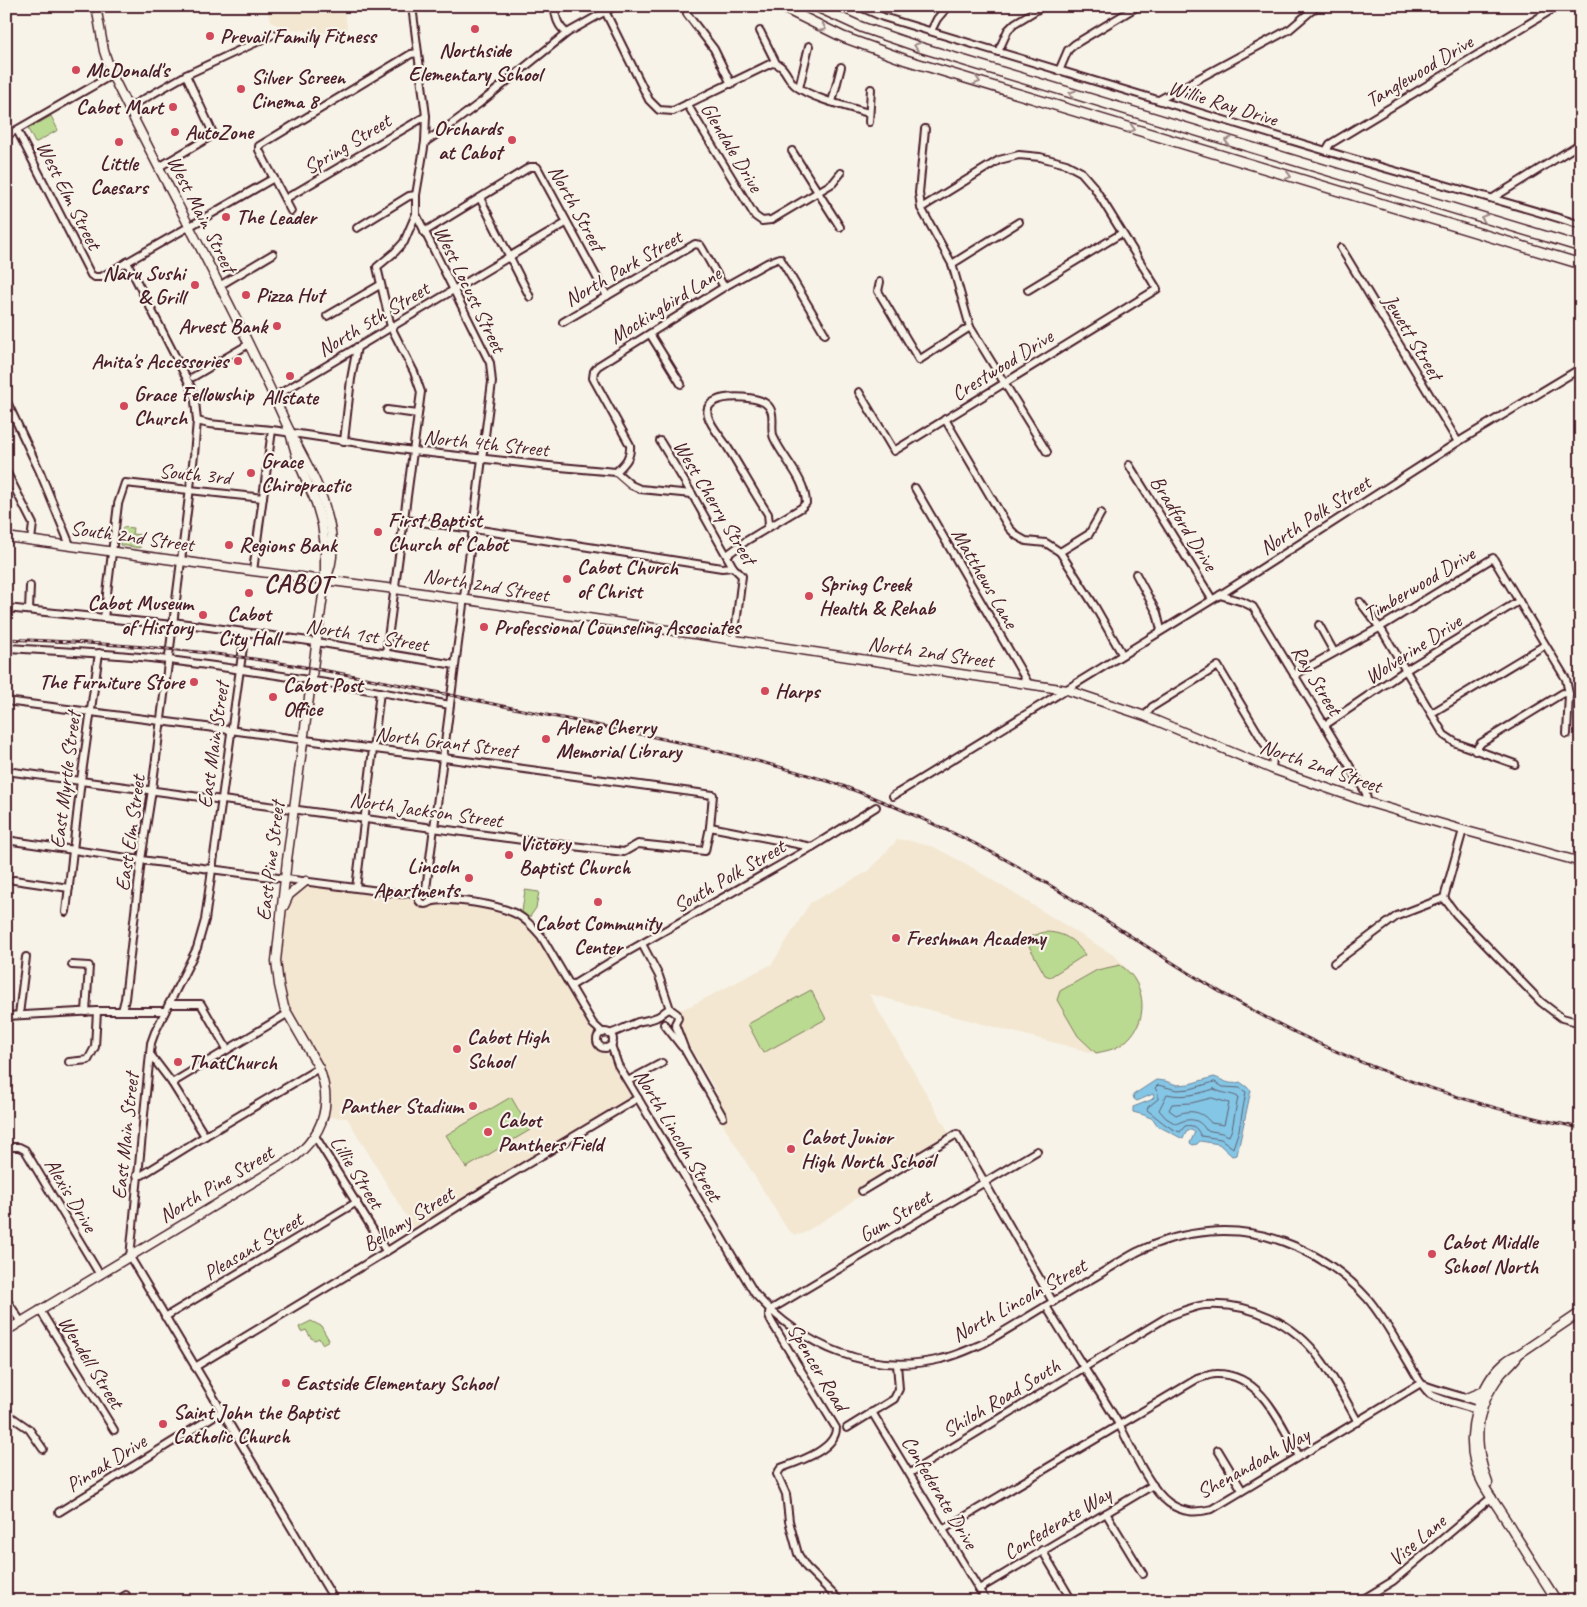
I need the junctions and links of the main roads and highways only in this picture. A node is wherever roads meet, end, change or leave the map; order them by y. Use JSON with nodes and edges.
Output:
{"nodes":[{"id":1,"x":96,"y":6,"type":"edge"},
{"id":2,"x":780,"y":6,"type":"edge"},
{"id":3,"x":815,"y":6,"type":"edge"},
{"id":4,"x":1505,"y":225,"type":"junction"},
{"id":5,"x":1581,"y":242,"type":"edge"},
{"id":6,"x":1581,"y":247,"type":"edge"},
{"id":7,"x":1547,"y":254,"type":"junction"},
{"id":8,"x":1581,"y":264,"type":"edge"},
{"id":9,"x":1581,"y":269,"type":"edge"},
{"id":10,"x":6,"y":537,"type":"edge"},
{"id":11,"x":253,"y":571,"type":"joint"},
{"id":12,"x":325,"y":580,"type":"junction"},
{"id":13,"x":1581,"y":862,"type":"edge"},
{"id":14,"x":306,"y":880,"type":"road end"},
{"id":15,"x":281,"y":913,"type":"junction"},
{"id":16,"x":315,"y":1136,"type":"joint"},
{"id":17,"x":1581,"y":1312,"type":"edge"},
{"id":18,"x":6,"y":1330,"type":"edge"},
{"id":19,"x":1519,"y":1354,"type":"junction"},
{"id":20,"x":1484,"y":1391,"type":"junction"},
{"id":21,"x":1467,"y":1398,"type":"road end"},
{"id":22,"x":1480,"y":1407,"type":"junction"},
{"id":23,"x":1492,"y":1497,"type":"junction"},
{"id":24,"x":1556,"y":1601,"type":"edge"}],
"edges":[{"from":1,"to":12,"type":"main road","name":"West Main Street"},
{"from":2,"to":7,"type":"highway","one_way":true},
{"from":4,"to":3,"type":"highway","one_way":true},
{"from":4,"to":5,"type":"highway"},
{"from":4,"to":6,"type":"highway"},
{"from":7,"to":8,"type":"highway"},
{"from":7,"to":9,"type":"highway"},
{"from":10,"to":11,"type":"main road","name":"South 2nd Street"},
{"from":11,"to":12,"type":"main road","name":"North 2nd Street"},
{"from":12,"to":13,"type":"main road","name":"North 2nd Street"},
{"from":12,"to":15,"type":"main road","name":"East Pine Street"},
{"from":14,"to":15,"type":"main road"},
{"from":15,"to":16,"type":"main road","name":"East Pine Street"},
{"from":16,"to":18,"type":"main road","name":"North Pine Street"},
{"from":17,"to":19,"type":"main road"},
{"from":19,"to":20,"type":"main road"},
{"from":19,"to":22,"type":"main road"},
{"from":20,"to":21,"type":"main road"},
{"from":20,"to":22,"type":"main road"},
{"from":22,"to":23,"type":"main road"},
{"from":22,"to":23,"type":"main road"},
{"from":23,"to":24,"type":"main road"}]}
